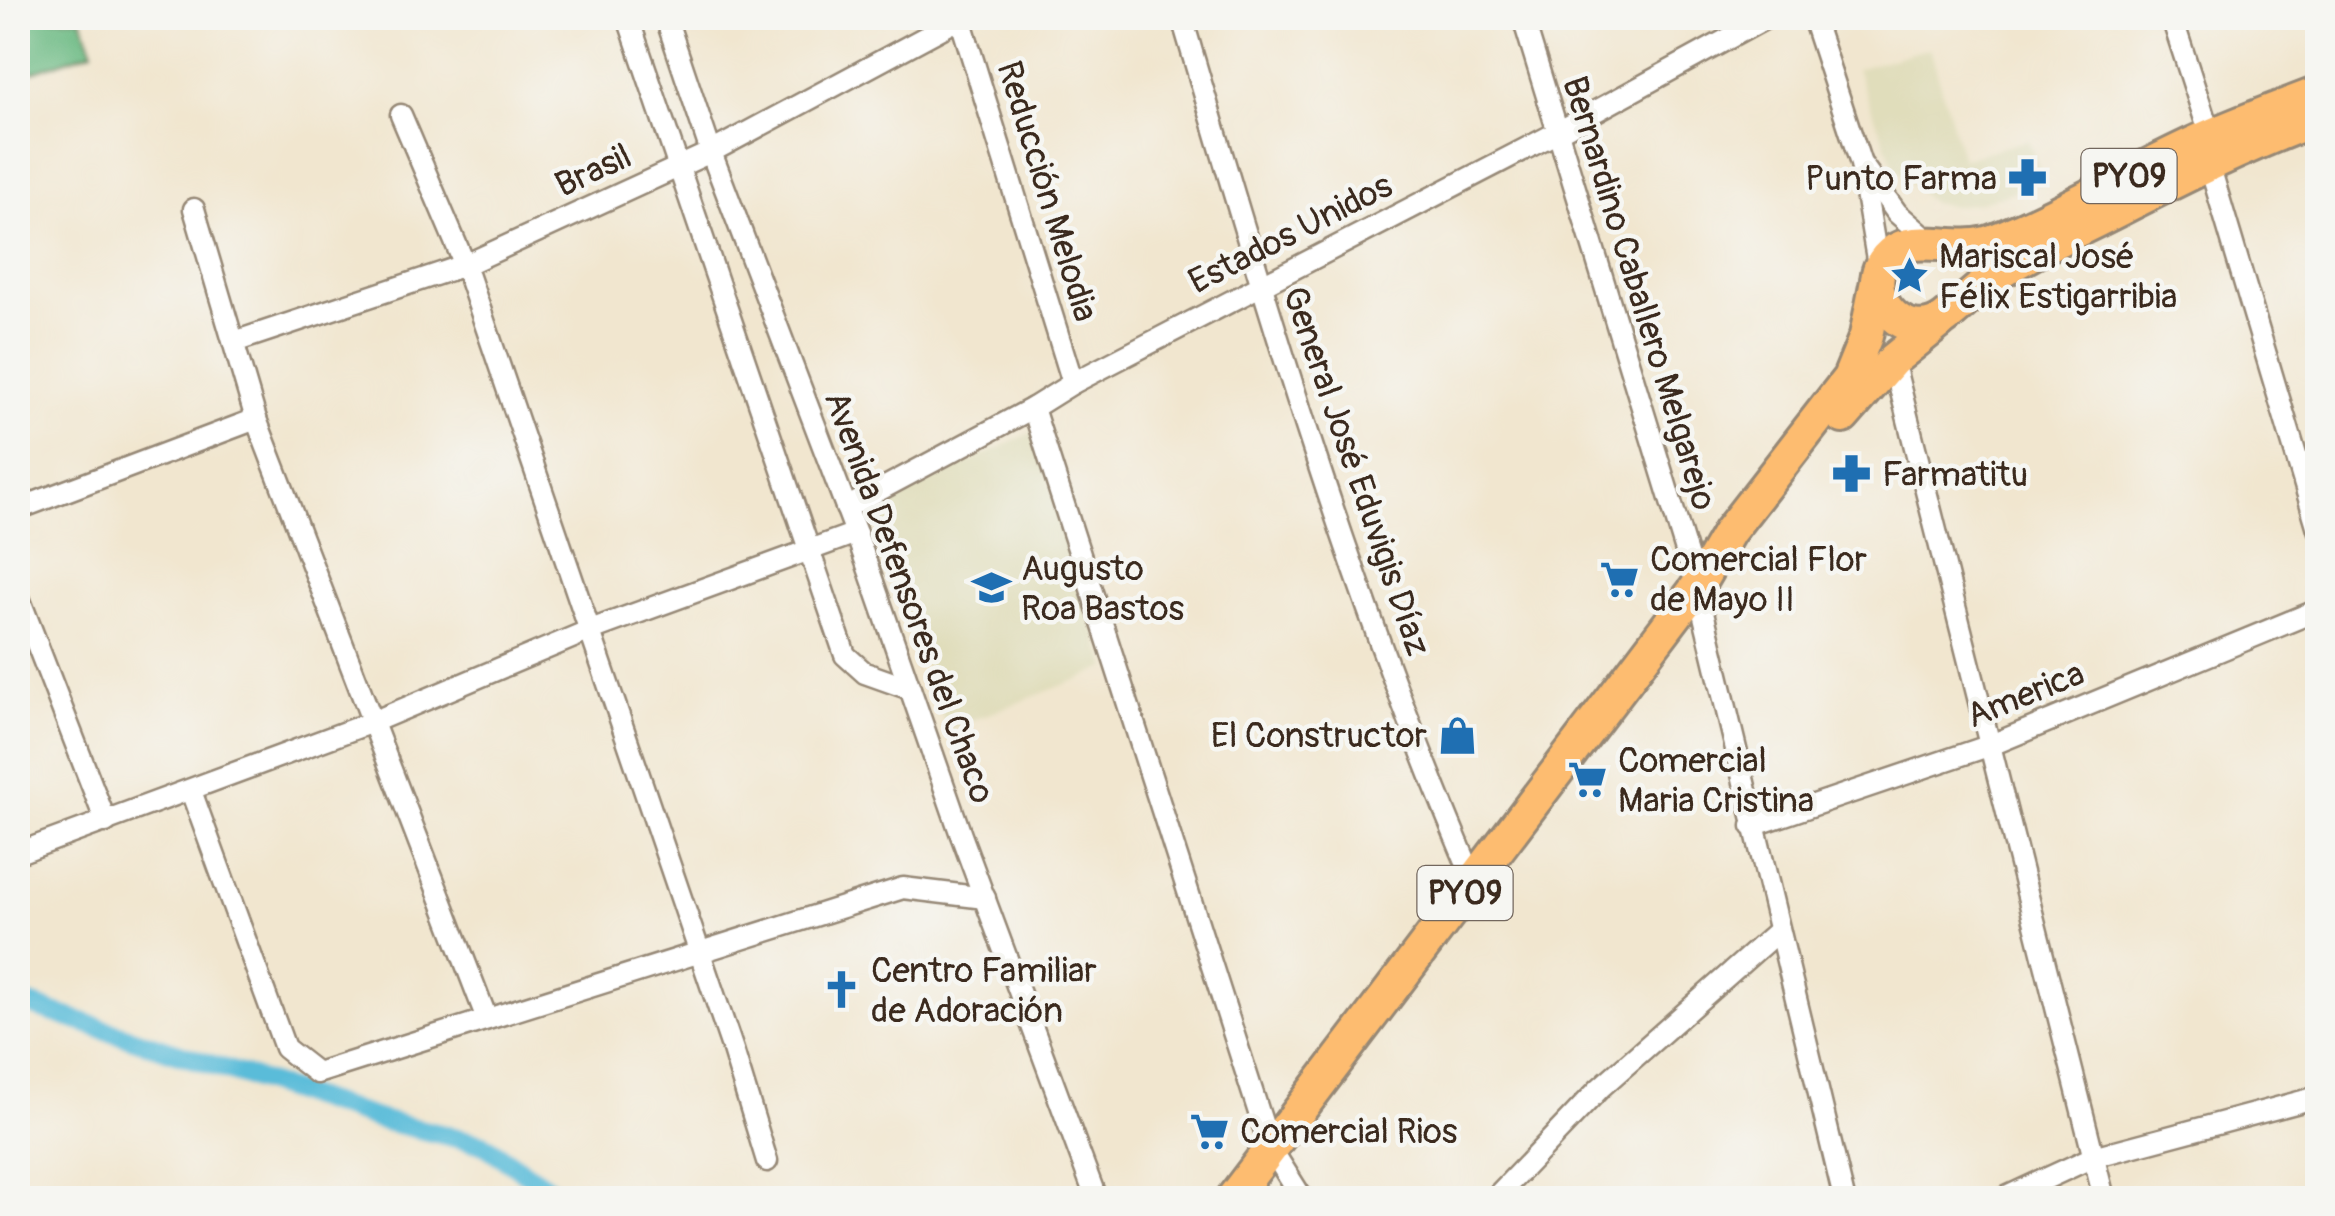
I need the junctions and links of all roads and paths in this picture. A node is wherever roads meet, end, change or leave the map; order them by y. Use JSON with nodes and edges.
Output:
{"nodes":[{"id":1,"x":628,"y":18,"type":"edge"},
{"id":2,"x":666,"y":18,"type":"edge"},
{"id":3,"x":960,"y":18,"type":"edge"},
{"id":4,"x":1182,"y":18,"type":"edge"},
{"id":5,"x":1523,"y":18,"type":"edge"},
{"id":6,"x":1766,"y":18,"type":"edge"},
{"id":7,"x":1812,"y":18,"type":"edge"},
{"id":8,"x":2172,"y":18,"type":"edge"},
{"id":9,"x":2318,"y":93,"type":"edge"},
{"id":10,"x":401,"y":115,"type":"dead end"},
{"id":11,"x":2318,"y":119,"type":"edge"},
{"id":12,"x":1556,"y":133,"type":"junction"},
{"id":13,"x":2210,"y":150,"type":"junction"},
{"id":14,"x":711,"y":152,"type":"junction"},
{"id":15,"x":1862,"y":164,"type":"junction"},
{"id":16,"x":678,"y":167,"type":"junction"},
{"id":17,"x":194,"y":210,"type":"dead end"},
{"id":18,"x":1934,"y":245,"type":"junction"},
{"id":19,"x":465,"y":265,"type":"junction"},
{"id":20,"x":1878,"y":276,"type":"junction"},
{"id":21,"x":1260,"y":284,"type":"junction"},
{"id":22,"x":1949,"y":314,"type":"junction"},
{"id":23,"x":234,"y":342,"type":"junction"},
{"id":24,"x":1893,"y":360,"type":"junction"},
{"id":25,"x":1073,"y":383,"type":"junction"},
{"id":26,"x":1034,"y":408,"type":"junction"},
{"id":27,"x":256,"y":418,"type":"junction"},
{"id":28,"x":846,"y":508,"type":"junction"},
{"id":29,"x":18,"y":509,"type":"edge"},
{"id":30,"x":2318,"y":528,"type":"edge"},
{"id":31,"x":856,"y":533,"type":"junction"},
{"id":32,"x":809,"y":550,"type":"junction"},
{"id":33,"x":1697,"y":587,"type":"junction"},
{"id":34,"x":18,"y":595,"type":"edge"},
{"id":35,"x":2318,"y":610,"type":"edge"},
{"id":36,"x":588,"y":631,"type":"junction"},
{"id":37,"x":910,"y":689,"type":"junction"},
{"id":38,"x":375,"y":722,"type":"junction"},
{"id":39,"x":1991,"y":745,"type":"junction"},
{"id":40,"x":190,"y":791,"type":"junction"},
{"id":41,"x":106,"y":822,"type":"junction"},
{"id":42,"x":1752,"y":826,"type":"junction"},
{"id":43,"x":18,"y":853,"type":"edge"},
{"id":44,"x":1474,"y":881,"type":"junction"},
{"id":45,"x":985,"y":898,"type":"junction"},
{"id":46,"x":1778,"y":931,"type":"junction"},
{"id":47,"x":699,"y":952,"type":"junction"},
{"id":48,"x":487,"y":1019,"type":"junction"},
{"id":49,"x":2318,"y":1098,"type":"edge"},
{"id":50,"x":1270,"y":1147,"type":"junction"},
{"id":51,"x":2092,"y":1158,"type":"junction"},
{"id":52,"x":767,"y":1161,"type":"dead end"},
{"id":53,"x":1096,"y":1198,"type":"edge"},
{"id":54,"x":1233,"y":1198,"type":"edge"},
{"id":55,"x":1302,"y":1198,"type":"edge"},
{"id":56,"x":1496,"y":1198,"type":"edge"},
{"id":57,"x":1844,"y":1198,"type":"edge"},
{"id":58,"x":2004,"y":1198,"type":"edge"},
{"id":59,"x":2104,"y":1198,"type":"edge"}],
"edges":[{"from":1,"to":16,"type":"street"},
{"from":2,"to":14,"type":"street","name":"Avenida Defensores del Chaco"},
{"from":3,"to":14,"type":"street","name":"Brasil"},
{"from":3,"to":25,"type":"street","name":"Reducción Melodia"},
{"from":4,"to":21,"type":"street","name":"General José Eduvigis Díaz"},
{"from":5,"to":12,"type":"street","name":"Bernardino Caballero Melgarejo"},
{"from":6,"to":12,"type":"street","name":"Estados Unidos"},
{"from":7,"to":15,"type":"street"},
{"from":8,"to":13,"type":"street"},
{"from":9,"to":13,"type":"highway","number":"PY09"},
{"from":10,"to":19,"type":"street"},
{"from":11,"to":13,"type":"highway","number":"PY09"},
{"from":12,"to":21,"type":"street","name":"Estados Unidos"},
{"from":12,"to":33,"type":"street","name":"Bernardino Caballero Melgarejo"},
{"from":13,"to":18,"type":"highway","number":"PY09"},
{"from":13,"to":22,"type":"highway","number":"PY09"},
{"from":13,"to":30,"type":"street"},
{"from":14,"to":16,"type":"street","name":"Brasil"},
{"from":14,"to":28,"type":"street","name":"Avenida Defensores del Chaco"},
{"from":15,"to":18,"type":"street"},
{"from":15,"to":20,"type":"street"},
{"from":16,"to":19,"type":"street","name":"Brasil"},
{"from":16,"to":32,"type":"street"},
{"from":17,"to":23,"type":"street"},
{"from":18,"to":20,"type":"highway","number":"PY09"},
{"from":18,"to":22,"type":"highway"},
{"from":19,"to":23,"type":"street","name":"Brasil"},
{"from":19,"to":36,"type":"street"},
{"from":20,"to":22,"type":"highway"},
{"from":20,"to":33,"type":"highway","number":"PY09"},
{"from":21,"to":25,"type":"street","name":"Estados Unidos"},
{"from":21,"to":44,"type":"street","name":"General José Eduvigis Díaz"},
{"from":22,"to":24,"type":"highway","number":"PY09"},
{"from":23,"to":27,"type":"street"},
{"from":24,"to":33,"type":"highway","number":"PY09"},
{"from":24,"to":39,"type":"street"},
{"from":25,"to":26,"type":"street","name":"Estados Unidos"},
{"from":26,"to":28,"type":"street","name":"Estados Unidos"},
{"from":26,"to":50,"type":"street"},
{"from":27,"to":29,"type":"street"},
{"from":27,"to":38,"type":"street"},
{"from":28,"to":31,"type":"street","name":"Avenida Defensores del Chaco"},
{"from":31,"to":32,"type":"street"},
{"from":31,"to":37,"type":"street","name":"Avenida Defensores del Chaco"},
{"from":32,"to":36,"type":"street"},
{"from":32,"to":37,"type":"street"},
{"from":33,"to":42,"type":"street","name":"Bernardino Caballero Melgarejo"},
{"from":33,"to":44,"type":"highway","number":"PY09"},
{"from":34,"to":41,"type":"street"},
{"from":35,"to":39,"type":"street","name":"America"},
{"from":36,"to":38,"type":"street"},
{"from":36,"to":47,"type":"street"},
{"from":37,"to":45,"type":"street","name":"Avenida Defensores del Chaco"},
{"from":38,"to":40,"type":"street"},
{"from":38,"to":48,"type":"street"},
{"from":39,"to":42,"type":"street","name":"America"},
{"from":39,"to":51,"type":"street"},
{"from":40,"to":41,"type":"street"},
{"from":40,"to":48,"type":"street"},
{"from":41,"to":43,"type":"street"},
{"from":42,"to":46,"type":"street","name":"Bernardino Caballero Melgarejo"},
{"from":44,"to":50,"type":"highway","number":"PY09"},
{"from":45,"to":47,"type":"street"},
{"from":45,"to":53,"type":"street","name":"Avenida Defensores del Chaco"},
{"from":46,"to":56,"type":"street"},
{"from":46,"to":57,"type":"street","name":"Bernardino Caballero Melgarejo"},
{"from":47,"to":48,"type":"street"},
{"from":47,"to":52,"type":"street"},
{"from":49,"to":51,"type":"street"},
{"from":50,"to":54,"type":"highway","number":"PY09"},
{"from":50,"to":55,"type":"street"},
{"from":51,"to":58,"type":"street"},
{"from":51,"to":59,"type":"street"}]}
